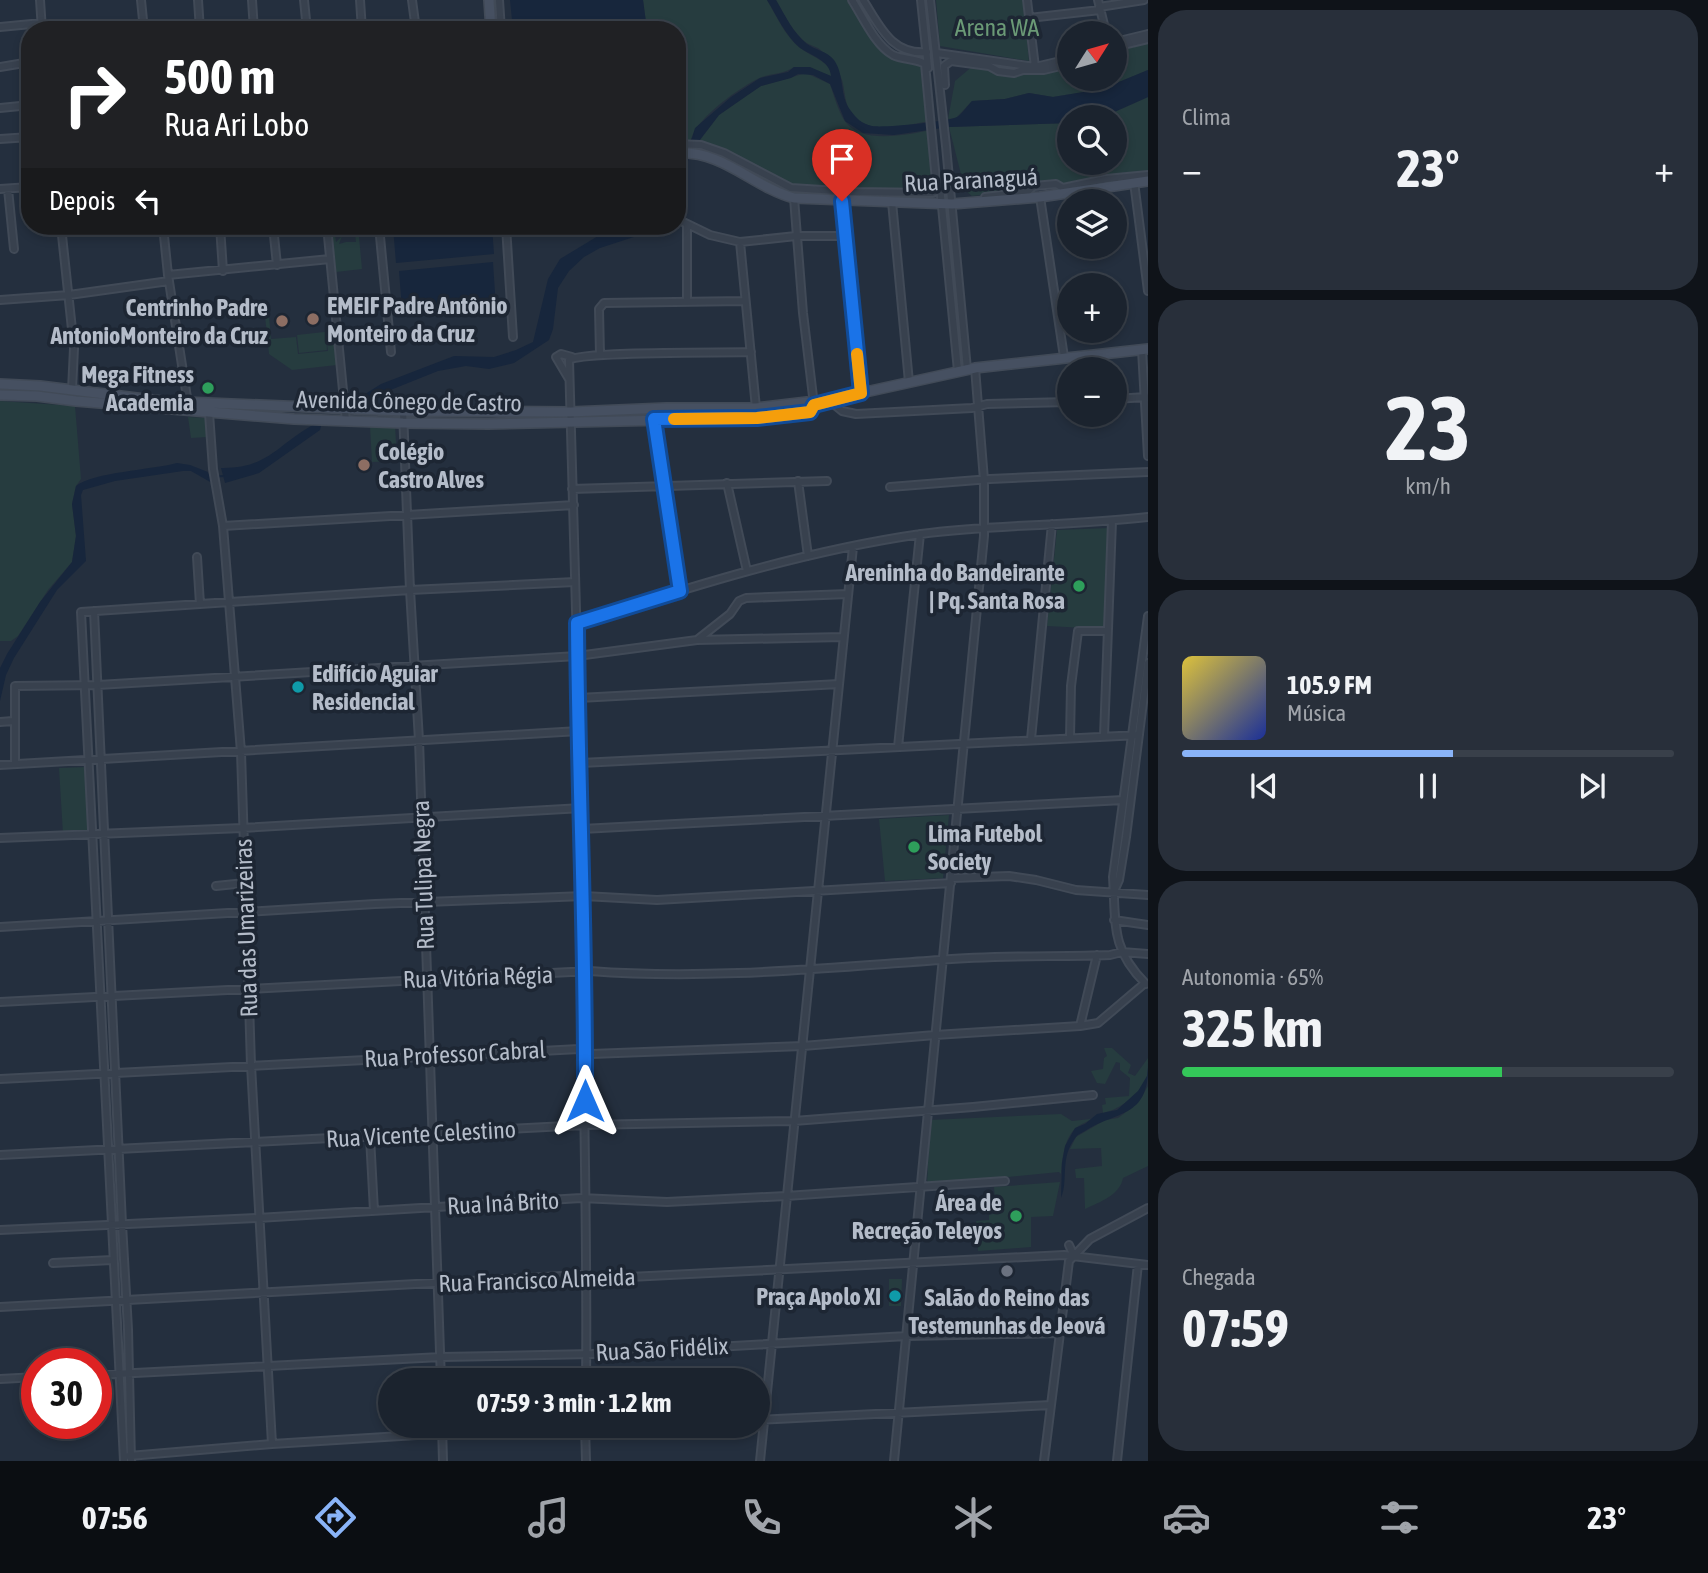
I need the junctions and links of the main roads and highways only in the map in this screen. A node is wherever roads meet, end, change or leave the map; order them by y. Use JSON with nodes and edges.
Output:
{"nodes":[{"id":1,"x":488,"y":0,"type":"edge"},
{"id":2,"x":490,"y":21,"type":"edge"},
{"id":3,"x":686,"y":149,"type":"edge"},
{"id":4,"x":1148,"y":181,"type":"edge"},
{"id":5,"x":1145,"y":350,"type":"edge"},
{"id":6,"x":0,"y":384,"type":"edge"},
{"id":7,"x":0,"y":395,"type":"edge"},
{"id":8,"x":188,"y":406,"type":"junction"},
{"id":9,"x":666,"y":408,"type":"junction"},
{"id":10,"x":756,"y":413,"type":"junction"},
{"id":11,"x":571,"y":416,"type":"junction"},
{"id":12,"x":666,"y":419,"type":"junction"}],
"edges":[{"from":1,"to":2,"type":"main road"},
{"from":3,"to":4,"type":"main road","name":"Rua Paranaguá"},
{"from":5,"to":10,"type":"main road","name":"Avenida Cônego de Castro"},
{"from":6,"to":8,"type":"main road","name":"Avenida Cônego de Castro"},
{"from":7,"to":8,"type":"main road","name":"Avenida Cônego de Castro"},
{"from":8,"to":11,"type":"main road","name":"Avenida Cônego de Castro"},
{"from":8,"to":11,"type":"main road","name":"Avenida Cônego de Castro"},
{"from":9,"to":10,"type":"main road","name":"Avenida Cônego de Castro"},
{"from":9,"to":11,"type":"main road","name":"Avenida Cônego de Castro"},
{"from":9,"to":12,"type":"main road"},
{"from":10,"to":12,"type":"main road","name":"Avenida Cônego de Castro"},
{"from":11,"to":12,"type":"main road","name":"Avenida Cônego de Castro"}]}
